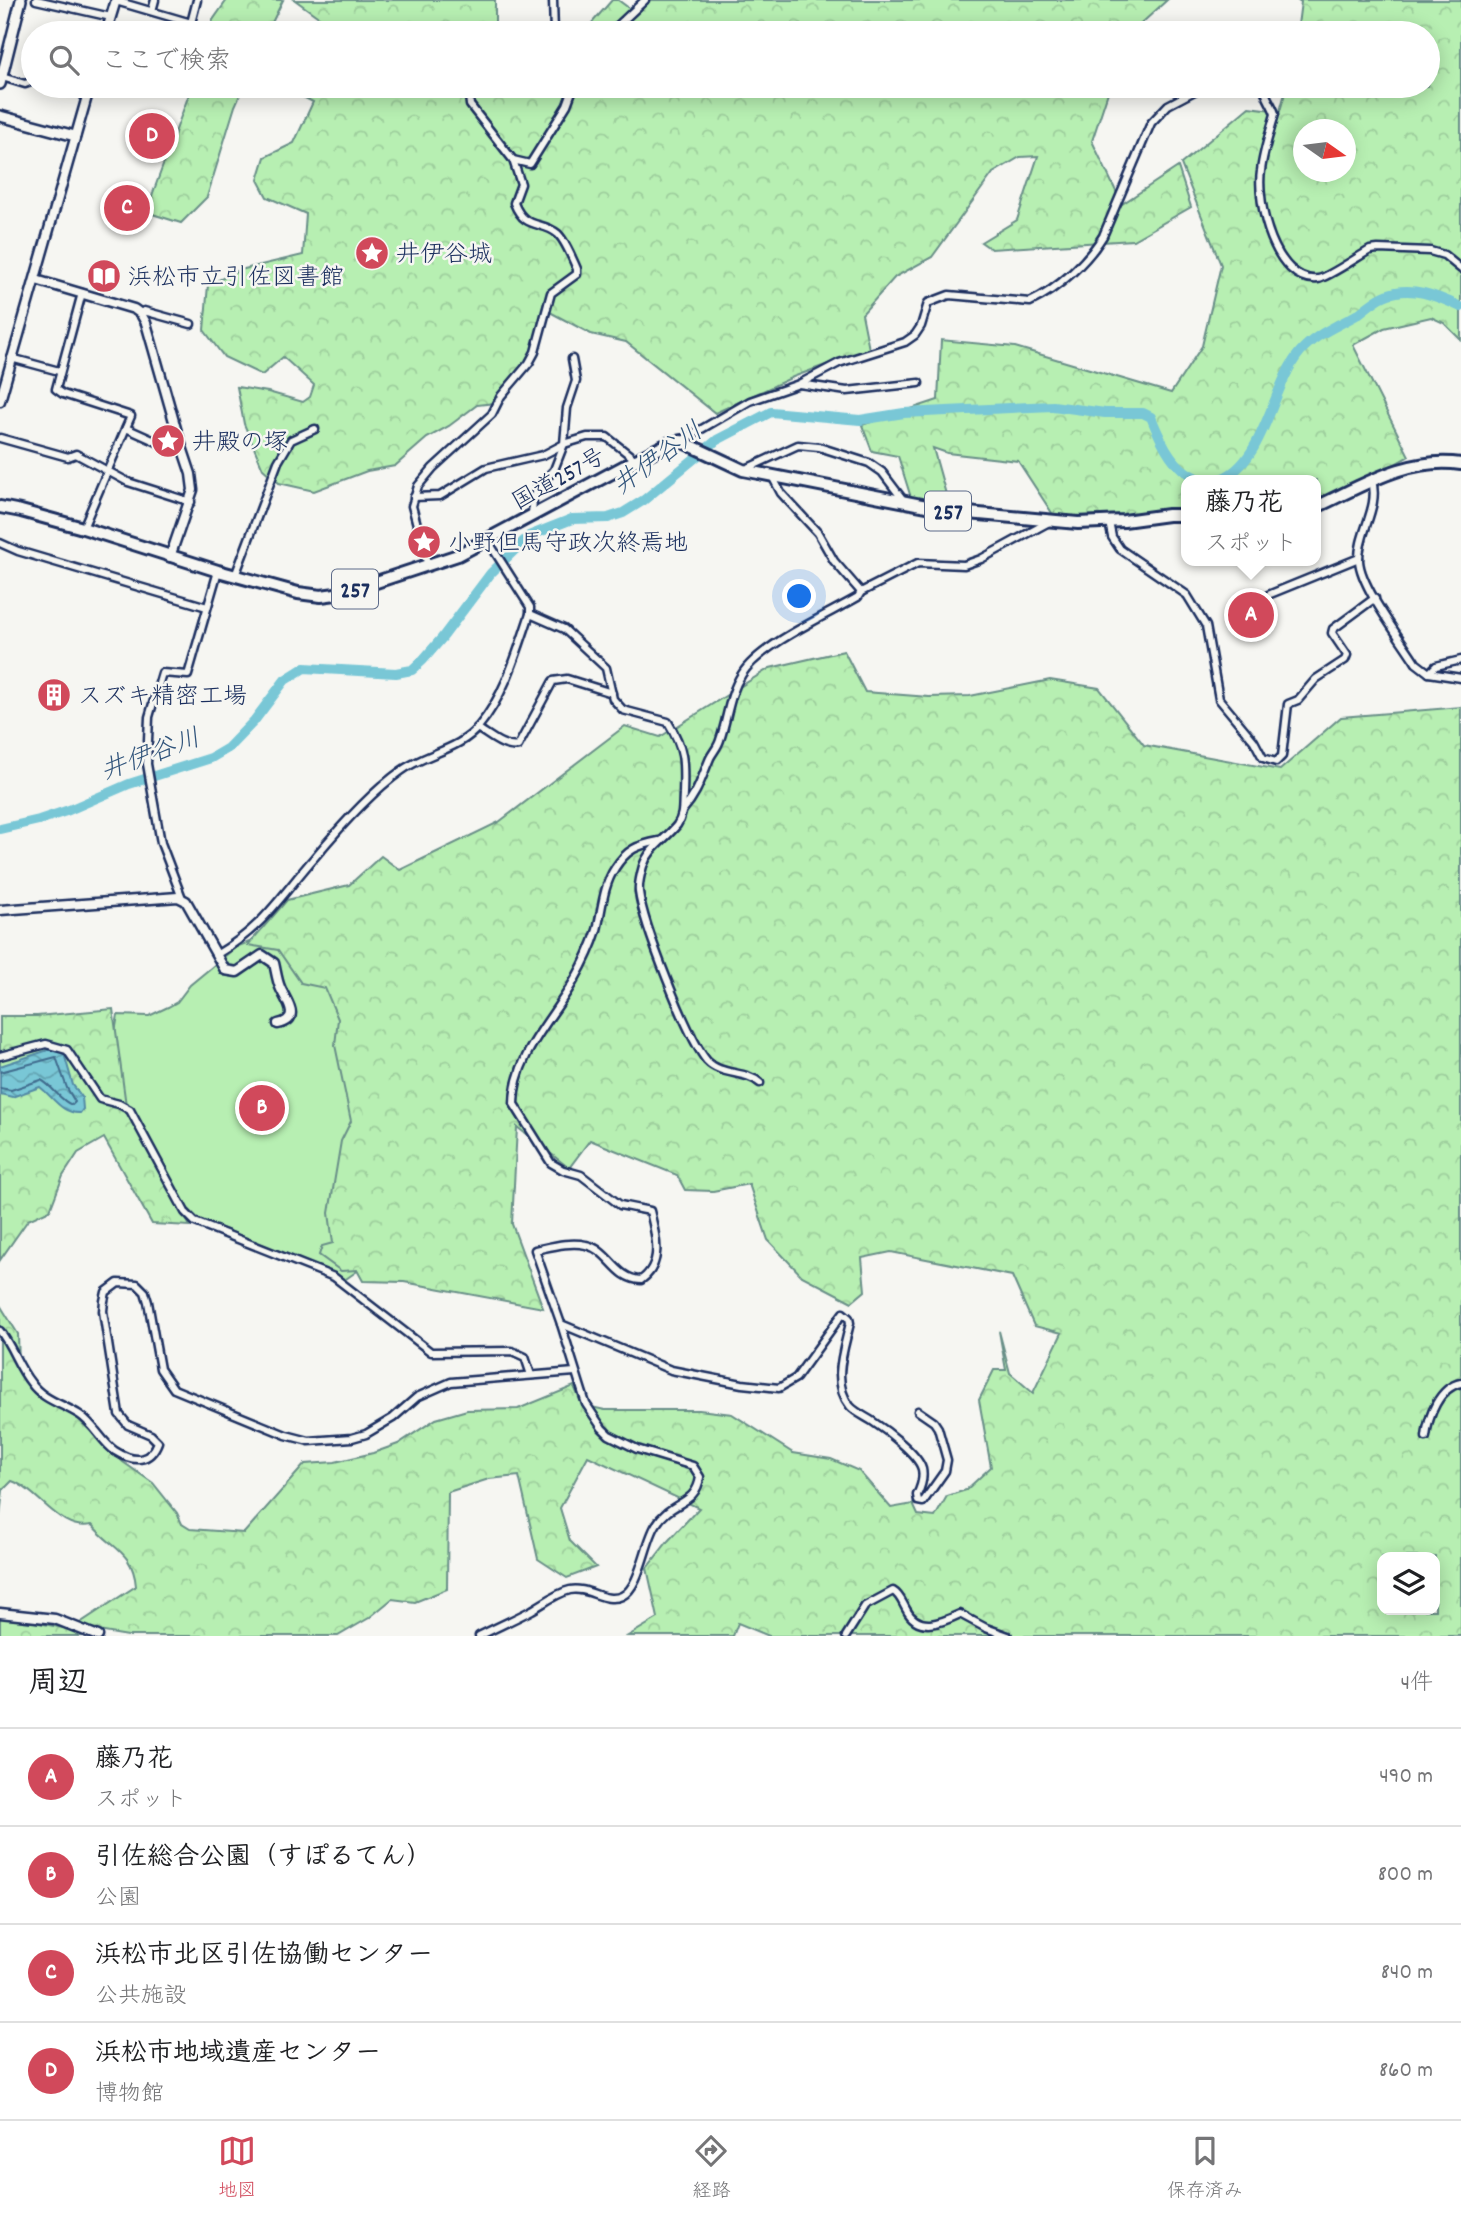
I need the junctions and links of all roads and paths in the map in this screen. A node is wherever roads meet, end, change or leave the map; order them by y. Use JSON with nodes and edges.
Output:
{"nodes":[{"id":1,"x":21,"y":0,"type":"edge"},
{"id":2,"x":36,"y":0,"type":"edge"},
{"id":3,"x":116,"y":0,"type":"edge"},
{"id":4,"x":155,"y":0,"type":"edge"},
{"id":5,"x":197,"y":0,"type":"edge"},
{"id":6,"x":553,"y":0,"type":"edge"},
{"id":7,"x":645,"y":0,"type":"edge"},
{"id":8,"x":152,"y":12,"type":"junction"},
{"id":9,"x":111,"y":17,"type":"junction"},
{"id":10,"x":110,"y":21,"type":"edge"},
{"id":11,"x":184,"y":21,"type":"edge"},
{"id":12,"x":192,"y":21,"type":"edge"},
{"id":13,"x":554,"y":21,"type":"edge"},
{"id":14,"x":623,"y":21,"type":"edge"},
{"id":15,"x":1,"y":81,"type":"edge"},
{"id":16,"x":21,"y":84,"type":"edge"},
{"id":17,"x":86,"y":98,"type":"edge"},
{"id":18,"x":469,"y":98,"type":"edge"},
{"id":19,"x":570,"y":98,"type":"edge"},
{"id":20,"x":1183,"y":98,"type":"edge"},
{"id":21,"x":1267,"y":98,"type":"edge"},
{"id":22,"x":0,"y":116,"type":"edge"},
{"id":23,"x":75,"y":136,"type":"junction"},
{"id":24,"x":513,"y":160,"type":"junction"},
{"id":25,"x":1461,"y":269,"type":"edge"},
{"id":26,"x":36,"y":279,"type":"junction"},
{"id":27,"x":82,"y":293,"type":"junction"},
{"id":28,"x":139,"y":313,"type":"junction"},
{"id":29,"x":191,"y":324,"type":"dead end"},
{"id":30,"x":11,"y":358,"type":"junction"},
{"id":31,"x":572,"y":359,"type":"dead end"},
{"id":32,"x":60,"y":371,"type":"junction"},
{"id":33,"x":919,"y":383,"type":"dead end"},
{"id":34,"x":799,"y":384,"type":"junction"},
{"id":35,"x":0,"y":397,"type":"edge"},
{"id":36,"x":126,"y":428,"type":"junction"},
{"id":37,"x":314,"y":429,"type":"dead end"},
{"id":38,"x":0,"y":438,"type":"edge"},
{"id":39,"x":685,"y":442,"type":"junction"},
{"id":40,"x":564,"y":444,"type":"junction"},
{"id":41,"x":166,"y":446,"type":"dead end"},
{"id":42,"x":636,"y":460,"type":"junction"},
{"id":43,"x":1461,"y":464,"type":"edge"},
{"id":44,"x":743,"y":470,"type":"junction"},
{"id":45,"x":107,"y":471,"type":"junction"},
{"id":46,"x":772,"y":476,"type":"junction"},
{"id":47,"x":1372,"y":481,"type":"junction"},
{"id":48,"x":414,"y":497,"type":"junction"},
{"id":49,"x":191,"y":502,"type":"junction"},
{"id":50,"x":905,"y":502,"type":"junction"},
{"id":51,"x":1321,"y":505,"type":"edge"},
{"id":52,"x":0,"y":507,"type":"edge"},
{"id":53,"x":1181,"y":515,"type":"edge"},
{"id":54,"x":532,"y":517,"type":"junction"},
{"id":55,"x":1053,"y":521,"type":"junction"},
{"id":56,"x":1109,"y":522,"type":"junction"},
{"id":57,"x":83,"y":528,"type":"junction"},
{"id":58,"x":488,"y":541,"type":"junction"},
{"id":59,"x":0,"y":543,"type":"edge"},
{"id":60,"x":170,"y":557,"type":"junction"},
{"id":61,"x":1359,"y":558,"type":"junction"},
{"id":62,"x":428,"y":566,"type":"junction"},
{"id":63,"x":218,"y":571,"type":"junction"},
{"id":64,"x":235,"y":576,"type":"junction"},
{"id":65,"x":861,"y":592,"type":"junction"},
{"id":66,"x":1268,"y":595,"type":"dead end"},
{"id":67,"x":1375,"y":598,"type":"junction"},
{"id":68,"x":207,"y":607,"type":"junction"},
{"id":69,"x":530,"y":614,"type":"junction"},
{"id":70,"x":1461,"y":660,"type":"edge"},
{"id":71,"x":1429,"y":673,"type":"junction"},
{"id":72,"x":1461,"y":678,"type":"edge"},
{"id":73,"x":612,"y":693,"type":"junction"},
{"id":74,"x":477,"y":728,"type":"junction"},
{"id":75,"x":683,"y":810,"type":"junction"},
{"id":76,"x":659,"y":841,"type":"junction"},
{"id":77,"x":182,"y":898,"type":"junction"},
{"id":78,"x":0,"y":910,"type":"edge"},
{"id":79,"x":216,"y":954,"type":"junction"},
{"id":80,"x":278,"y":1024,"type":"dead end"},
{"id":81,"x":0,"y":1056,"type":"edge"},
{"id":82,"x":760,"y":1083,"type":"dead end"},
{"id":83,"x":561,"y":1324,"type":"junction"},
{"id":84,"x":0,"y":1331,"type":"edge"},
{"id":85,"x":575,"y":1372,"type":"junction"},
{"id":86,"x":531,"y":1374,"type":"junction"},
{"id":87,"x":1461,"y":1382,"type":"edge"},
{"id":88,"x":918,"y":1411,"type":"dead end"},
{"id":89,"x":1426,"y":1437,"type":"dead end"},
{"id":90,"x":0,"y":1613,"type":"edge"},
{"id":91,"x":98,"y":1636,"type":"edge"},
{"id":92,"x":479,"y":1636,"type":"edge"},
{"id":93,"x":846,"y":1636,"type":"edge"},
{"id":94,"x":1008,"y":1636,"type":"edge"}],
"edges":[{"from":1,"to":15,"type":"main road"},
{"from":2,"to":9,"type":"street"},
{"from":3,"to":8,"type":"street"},
{"from":3,"to":9,"type":"street"},
{"from":4,"to":8,"type":"street"},
{"from":5,"to":12,"type":"street"},
{"from":6,"to":13,"type":"street"},
{"from":7,"to":14,"type":"street"},
{"from":8,"to":11,"type":"street"},
{"from":9,"to":10,"type":"street"},
{"from":15,"to":16,"type":"street"},
{"from":17,"to":23,"type":"street"},
{"from":18,"to":24,"type":"street"},
{"from":19,"to":24,"type":"street"},
{"from":20,"to":34,"type":"street"},
{"from":21,"to":25,"type":"street"},
{"from":22,"to":23,"type":"main road"},
{"from":23,"to":26,"type":"street"},
{"from":24,"to":48,"type":"street"},
{"from":26,"to":27,"type":"street"},
{"from":26,"to":30,"type":"street"},
{"from":27,"to":28,"type":"street"},
{"from":27,"to":32,"type":"street"},
{"from":28,"to":29,"type":"street"},
{"from":28,"to":49,"type":"street"},
{"from":30,"to":32,"type":"street"},
{"from":30,"to":35,"type":"street"},
{"from":31,"to":40,"type":"street"},
{"from":32,"to":36,"type":"street"},
{"from":33,"to":34,"type":"street"},
{"from":34,"to":39,"type":"street"},
{"from":36,"to":41,"type":"street"},
{"from":36,"to":45,"type":"street"},
{"from":37,"to":64,"type":"street"},
{"from":38,"to":45,"type":"street"},
{"from":39,"to":42,"type":"highway","name":"国道257号","number":"257"},
{"from":39,"to":44,"type":"highway","number":"257"},
{"from":40,"to":42,"type":"street"},
{"from":40,"to":48,"type":"street"},
{"from":40,"to":54,"type":"street"},
{"from":42,"to":54,"type":"highway","name":"国道257号","number":"257"},
{"from":43,"to":47,"type":"highway"},
{"from":44,"to":46,"type":"highway","number":"257"},
{"from":44,"to":50,"type":"street"},
{"from":45,"to":49,"type":"street"},
{"from":45,"to":57,"type":"street"},
{"from":46,"to":50,"type":"highway","number":"257"},
{"from":46,"to":65,"type":"street"},
{"from":47,"to":51,"type":"highway"},
{"from":47,"to":61,"type":"street"},
{"from":48,"to":62,"type":"street"},
{"from":49,"to":60,"type":"street"},
{"from":50,"to":55,"type":"highway","number":"257"},
{"from":52,"to":57,"type":"highway","name":"国道257号","number":"257"},
{"from":53,"to":56,"type":"highway","number":"257"},
{"from":54,"to":58,"type":"highway","name":"国道257号","number":"257"},
{"from":55,"to":56,"type":"highway","number":"257"},
{"from":55,"to":65,"type":"street"},
{"from":56,"to":67,"type":"street"},
{"from":57,"to":60,"type":"highway","name":"国道257号","number":"257"},
{"from":58,"to":62,"type":"highway","name":"国道257号","number":"257"},
{"from":58,"to":69,"type":"street"},
{"from":59,"to":68,"type":"street"},
{"from":60,"to":63,"type":"highway","name":"国道257号","number":"257"},
{"from":61,"to":66,"type":"street"},
{"from":61,"to":67,"type":"street"},
{"from":62,"to":64,"type":"highway","name":"国道257号","number":"257"},
{"from":63,"to":64,"type":"highway","name":"国道257号","number":"257"},
{"from":63,"to":68,"type":"street"},
{"from":65,"to":75,"type":"street"},
{"from":67,"to":71,"type":"street"},
{"from":68,"to":77,"type":"street"},
{"from":69,"to":73,"type":"street"},
{"from":69,"to":74,"type":"street"},
{"from":70,"to":71,"type":"street"},
{"from":71,"to":72,"type":"street"},
{"from":73,"to":74,"type":"street"},
{"from":73,"to":75,"type":"street"},
{"from":74,"to":79,"type":"street"},
{"from":75,"to":76,"type":"street"},
{"from":76,"to":82,"type":"street"},
{"from":76,"to":83,"type":"street"},
{"from":77,"to":78,"type":"street"},
{"from":77,"to":79,"type":"street"},
{"from":79,"to":80,"type":"street"},
{"from":81,"to":86,"type":"street"},
{"from":83,"to":85,"type":"street"},
{"from":83,"to":88,"type":"street"},
{"from":84,"to":86,"type":"street"},
{"from":85,"to":86,"type":"street"},
{"from":85,"to":92,"type":"street"},
{"from":87,"to":89,"type":"street"},
{"from":90,"to":91,"type":"street"},
{"from":93,"to":94,"type":"street"}]}
